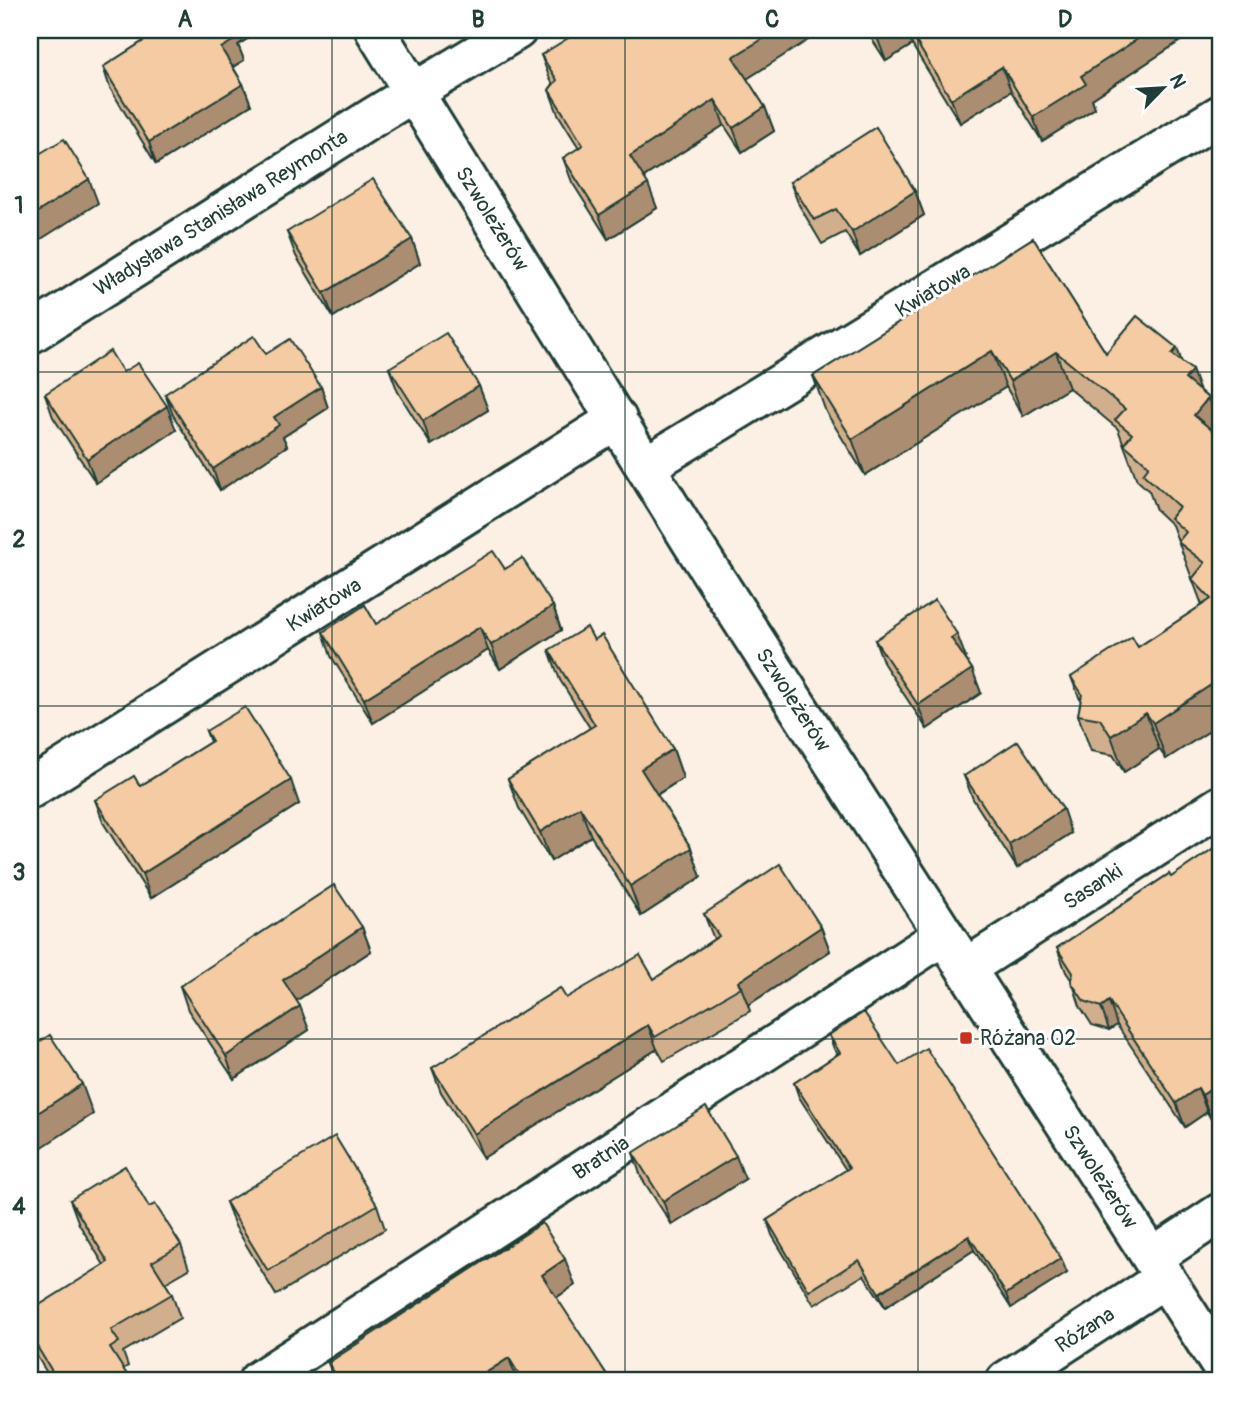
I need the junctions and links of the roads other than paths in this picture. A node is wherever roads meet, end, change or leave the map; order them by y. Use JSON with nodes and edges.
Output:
{"nodes":[{"id":1,"x":375,"y":30,"type":"edge"},
{"id":2,"x":517,"y":30,"type":"edge"},
{"id":3,"x":413,"y":93,"type":"junction"},
{"id":4,"x":1220,"y":115,"type":"edge"},
{"id":5,"x":30,"y":334,"type":"edge"},
{"id":6,"x":617,"y":419,"type":"junction"},
{"id":7,"x":646,"y":466,"type":"junction"},
{"id":8,"x":30,"y":789,"type":"edge"},
{"id":9,"x":1220,"y":806,"type":"edge"},
{"id":10,"x":944,"y":935,"type":"junction"},
{"id":11,"x":966,"y":968,"type":"junction"},
{"id":12,"x":1220,"y":1213,"type":"edge"},
{"id":13,"x":1158,"y":1268,"type":"junction"},
{"id":14,"x":1220,"y":1364,"type":"edge"},
{"id":15,"x":258,"y":1381,"type":"edge"},
{"id":16,"x":1006,"y":1381,"type":"edge"}],
"edges":[{"from":1,"to":3,"type":"street","name":"Szwoleżerów"},
{"from":2,"to":3,"type":"street","name":"Władysława Stanisława Reymonta"},
{"from":3,"to":5,"type":"street","name":"Władysława Stanisława Reymonta"},
{"from":3,"to":6,"type":"street","name":"Szwoleżerów"},
{"from":4,"to":7,"type":"street","name":"Kwiatowa"},
{"from":6,"to":7,"type":"street","name":"Szwoleżerów"},
{"from":6,"to":8,"type":"street","name":"Kwiatowa"},
{"from":7,"to":10,"type":"street","name":"Szwoleżerów"},
{"from":9,"to":11,"type":"street","name":"Sasanki"},
{"from":10,"to":11,"type":"street","name":"Szwoleżerów"},
{"from":10,"to":15,"type":"street","name":"Bratnia"},
{"from":11,"to":13,"type":"street","name":"Szwoleżerów"},
{"from":12,"to":13,"type":"street","name":"Różana"},
{"from":13,"to":14,"type":"street","name":"Szwoleżerów"},
{"from":13,"to":16,"type":"street","name":"Różana"}]}
